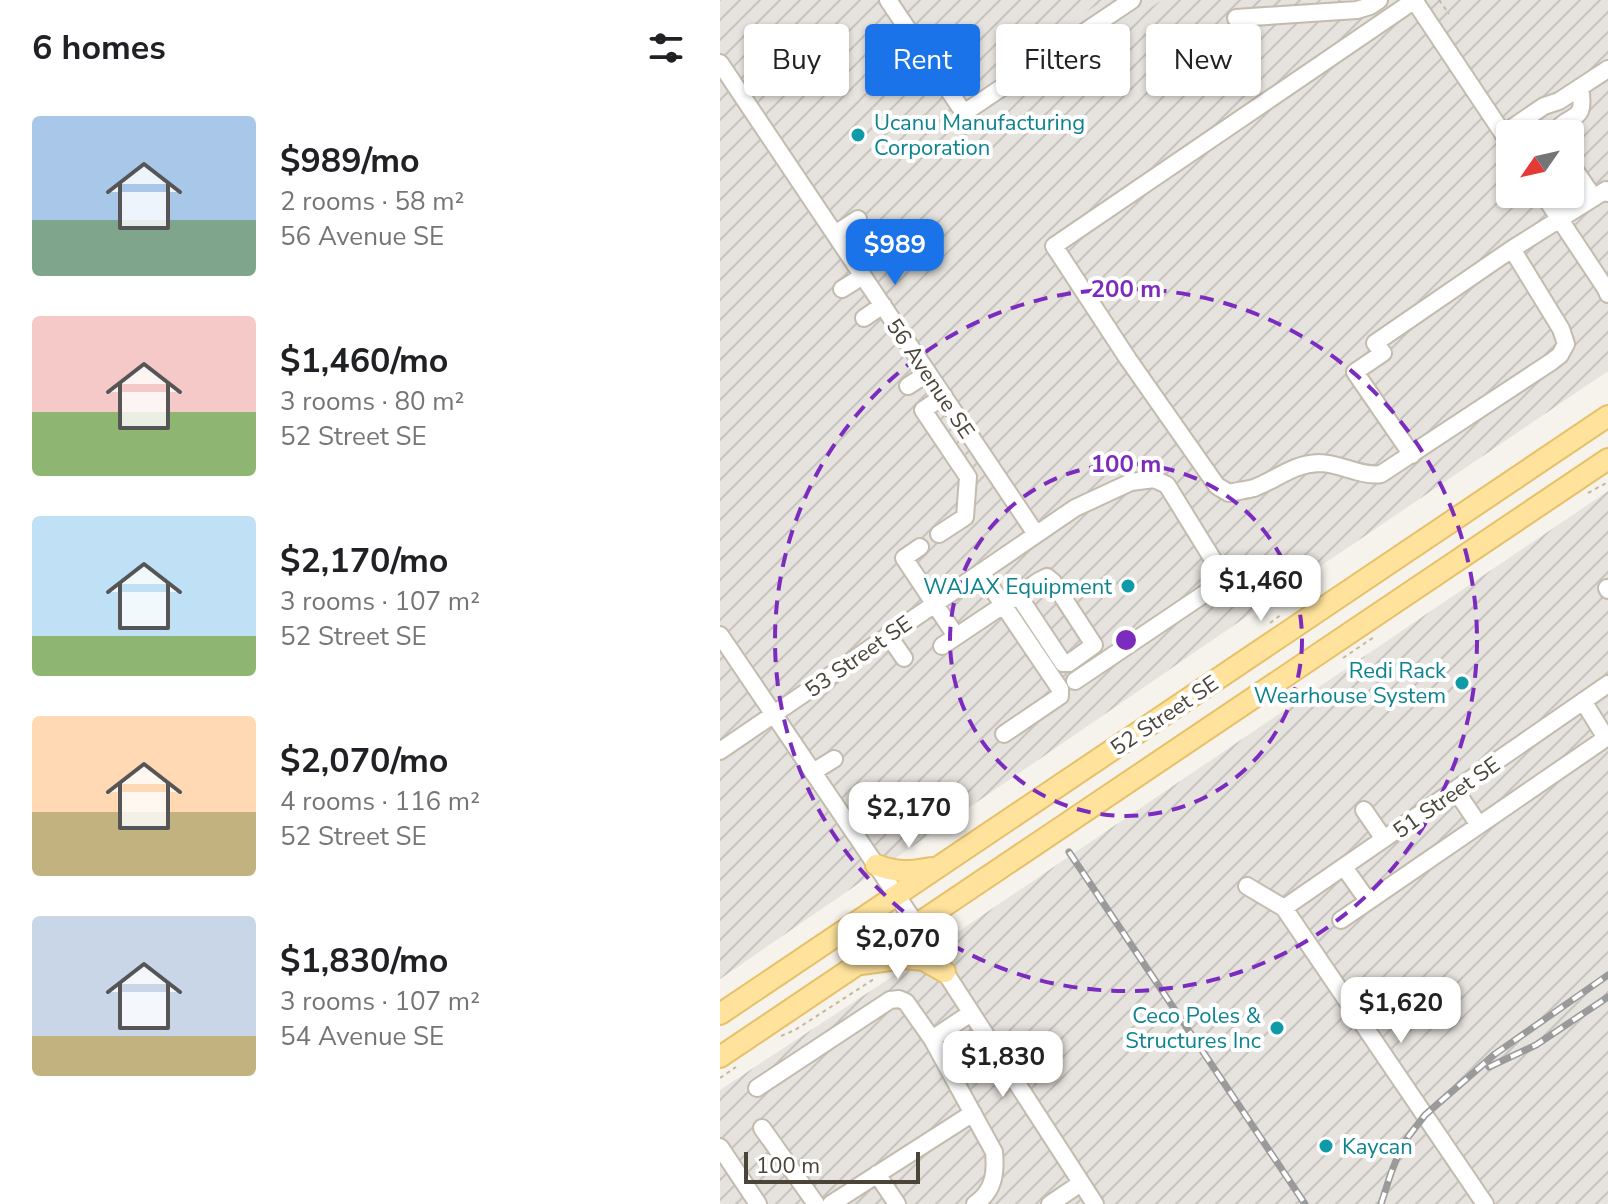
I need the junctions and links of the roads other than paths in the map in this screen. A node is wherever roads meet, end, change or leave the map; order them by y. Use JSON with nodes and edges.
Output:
{"nodes":[{"id":1,"x":888,"y":0,"type":"edge"},
{"id":2,"x":1132,"y":0,"type":"edge"},
{"id":3,"x":1379,"y":0,"type":"edge"},
{"id":4,"x":1420,"y":2,"type":"edge"},
{"id":5,"x":1236,"y":18,"type":"dead end"},
{"id":6,"x":720,"y":63,"type":"edge"},
{"id":7,"x":1608,"y":69,"type":"edge"},
{"id":8,"x":1580,"y":87,"type":"junction"},
{"id":9,"x":1528,"y":120,"type":"edge"},
{"id":10,"x":1569,"y":120,"type":"edge"},
{"id":11,"x":1496,"y":122,"type":"edge"},
{"id":12,"x":1584,"y":177,"type":"edge"},
{"id":13,"x":1601,"y":195,"type":"edge"},
{"id":14,"x":1552,"y":208,"type":"edge"},
{"id":15,"x":858,"y":219,"type":"dead end"},
{"id":16,"x":1559,"y":219,"type":"junction"},
{"id":17,"x":835,"y":234,"type":"junction"},
{"id":18,"x":1512,"y":249,"type":"junction"},
{"id":19,"x":881,"y":251,"type":"dead end"},
{"id":20,"x":860,"y":271,"type":"junction"},
{"id":21,"x":842,"y":289,"type":"dead end"},
{"id":22,"x":1607,"y":291,"type":"edge"},
{"id":23,"x":883,"y":305,"type":"junction"},
{"id":24,"x":864,"y":318,"type":"dead end"},
{"id":25,"x":928,"y":373,"type":"junction"},
{"id":26,"x":908,"y":386,"type":"dead end"},
{"id":27,"x":944,"y":396,"type":"junction"},
{"id":28,"x":1608,"y":416,"type":"edge"},
{"id":29,"x":1412,"y":455,"type":"junction"},
{"id":30,"x":1608,"y":459,"type":"edge"},
{"id":31,"x":989,"y":464,"type":"junction"},
{"id":32,"x":968,"y":477,"type":"junction"},
{"id":33,"x":939,"y":534,"type":"dead end"},
{"id":34,"x":1036,"y":534,"type":"junction"},
{"id":35,"x":920,"y":547,"type":"dead end"},
{"id":36,"x":981,"y":572,"type":"junction"},
{"id":37,"x":1018,"y":595,"type":"junction"},
{"id":38,"x":934,"y":603,"type":"junction"},
{"id":39,"x":1003,"y":605,"type":"junction"},
{"id":40,"x":720,"y":635,"type":"edge"},
{"id":41,"x":888,"y":635,"type":"junction"},
{"id":42,"x":956,"y":636,"type":"junction"},
{"id":43,"x":942,"y":646,"type":"dead end"},
{"id":44,"x":904,"y":658,"type":"dead end"},
{"id":45,"x":1075,"y":681,"type":"dead end"},
{"id":46,"x":1608,"y":684,"type":"edge"},
{"id":47,"x":1583,"y":701,"type":"junction"},
{"id":48,"x":774,"y":714,"type":"junction"},
{"id":49,"x":1004,"y":734,"type":"dead end"},
{"id":50,"x":720,"y":751,"type":"edge"},
{"id":51,"x":834,"y":759,"type":"dead end"},
{"id":52,"x":813,"y":772,"type":"junction"},
{"id":53,"x":1456,"y":791,"type":"junction"},
{"id":54,"x":1364,"y":810,"type":"dead end"},
{"id":55,"x":1479,"y":825,"type":"junction"},
{"id":56,"x":1384,"y":839,"type":"junction"},
{"id":57,"x":876,"y":865,"type":"junction"},
{"id":58,"x":939,"y":867,"type":"junction"},
{"id":59,"x":1344,"y":867,"type":"junction"},
{"id":60,"x":1247,"y":886,"type":"dead end"},
{"id":61,"x":897,"y":895,"type":"junction"},
{"id":62,"x":1368,"y":901,"type":"junction"},
{"id":63,"x":1284,"y":908,"type":"junction"},
{"id":64,"x":1341,"y":920,"type":"dead end"},
{"id":65,"x":916,"y":924,"type":"junction"},
{"id":66,"x":857,"y":964,"type":"junction"},
{"id":67,"x":945,"y":972,"type":"junction"},
{"id":68,"x":971,"y":1013,"type":"junction"},
{"id":69,"x":720,"y":1014,"type":"edge"},
{"id":70,"x":932,"y":1039,"type":"junction"},
{"id":71,"x":720,"y":1057,"type":"edge"},
{"id":72,"x":757,"y":1088,"type":"dead end"},
{"id":73,"x":973,"y":1113,"type":"junction"},
{"id":74,"x":762,"y":1128,"type":"dead end"},
{"id":75,"x":720,"y":1147,"type":"edge"},
{"id":76,"x":877,"y":1174,"type":"junction"},
{"id":77,"x":1081,"y":1183,"type":"junction"},
{"id":78,"x":851,"y":1199,"type":"edge"},
{"id":79,"x":758,"y":1204,"type":"edge"},
{"id":80,"x":816,"y":1204,"type":"edge"},
{"id":81,"x":831,"y":1204,"type":"edge"},
{"id":82,"x":897,"y":1204,"type":"edge"},
{"id":83,"x":975,"y":1204,"type":"edge"},
{"id":84,"x":1050,"y":1204,"type":"edge"},
{"id":85,"x":1095,"y":1204,"type":"edge"},
{"id":86,"x":1485,"y":1204,"type":"edge"}],
"edges":[{"from":1,"to":2,"type":"street"},
{"from":3,"to":5,"type":"street"},
{"from":4,"to":11,"type":"street"},
{"from":4,"to":29,"type":"street"},
{"from":6,"to":17,"type":"street","name":"56 Avenue SE"},
{"from":7,"to":8,"type":"street"},
{"from":8,"to":9,"type":"street"},
{"from":8,"to":10,"type":"street"},
{"from":12,"to":13,"type":"street"},
{"from":13,"to":16,"type":"street"},
{"from":14,"to":16,"type":"street"},
{"from":15,"to":17,"type":"street"},
{"from":16,"to":18,"type":"street"},
{"from":16,"to":22,"type":"street"},
{"from":17,"to":20,"type":"street","name":"56 Avenue SE"},
{"from":18,"to":29,"type":"street"},
{"from":18,"to":29,"type":"street"},
{"from":19,"to":20,"type":"street"},
{"from":20,"to":21,"type":"street"},
{"from":20,"to":23,"type":"street","name":"56 Avenue SE"},
{"from":23,"to":24,"type":"street"},
{"from":23,"to":25,"type":"street","name":"56 Avenue SE"},
{"from":25,"to":26,"type":"street"},
{"from":25,"to":27,"type":"street","name":"56 Avenue SE"},
{"from":27,"to":31,"type":"street","name":"56 Avenue SE"},
{"from":27,"to":32,"type":"street"},
{"from":28,"to":58,"type":"main road","name":"52 Street SE"},
{"from":30,"to":65,"type":"main road","name":"52 Street SE"},
{"from":31,"to":32,"type":"street"},
{"from":31,"to":34,"type":"street","name":"56 Avenue SE"},
{"from":32,"to":33,"type":"street"},
{"from":34,"to":36,"type":"street","name":"53 Street SE"},
{"from":34,"to":45,"type":"street","name":"53 Street SE"},
{"from":35,"to":38,"type":"street"},
{"from":36,"to":38,"type":"street","name":"53 Street SE"},
{"from":36,"to":39,"type":"street"},
{"from":37,"to":37,"type":"street"},
{"from":37,"to":39,"type":"street"},
{"from":38,"to":41,"type":"street","name":"53 Street SE"},
{"from":38,"to":42,"type":"street"},
{"from":39,"to":42,"type":"street"},
{"from":39,"to":49,"type":"street"},
{"from":40,"to":48,"type":"street"},
{"from":41,"to":44,"type":"street"},
{"from":41,"to":48,"type":"street","name":"53 Street SE"},
{"from":42,"to":43,"type":"street"},
{"from":46,"to":47,"type":"street","name":"51 Street SE"},
{"from":47,"to":53,"type":"street","name":"51 Street SE"},
{"from":47,"to":55,"type":"street"},
{"from":48,"to":50,"type":"street","name":"53 Street SE"},
{"from":48,"to":52,"type":"street"},
{"from":51,"to":52,"type":"street"},
{"from":52,"to":57,"type":"street"},
{"from":53,"to":55,"type":"street"},
{"from":53,"to":56,"type":"street","name":"51 Street SE"},
{"from":54,"to":56,"type":"street"},
{"from":55,"to":62,"type":"street"},
{"from":56,"to":59,"type":"street","name":"51 Street SE"},
{"from":57,"to":58,"type":"main road"},
{"from":57,"to":61,"type":"street"},
{"from":58,"to":61,"type":"main road","name":"52 Street SE"},
{"from":59,"to":62,"type":"street"},
{"from":59,"to":63,"type":"street","name":"51 Street SE"},
{"from":60,"to":63,"type":"street"},
{"from":61,"to":65,"type":"street"},
{"from":61,"to":69,"type":"main road","name":"52 Street SE"},
{"from":62,"to":64,"type":"street"},
{"from":63,"to":86,"type":"street"},
{"from":65,"to":66,"type":"main road","name":"52 Street SE"},
{"from":65,"to":67,"type":"street"},
{"from":66,"to":67,"type":"main road"},
{"from":66,"to":71,"type":"main road","name":"52 Street SE"},
{"from":67,"to":68,"type":"street"},
{"from":68,"to":70,"type":"street"},
{"from":68,"to":77,"type":"street"},
{"from":70,"to":72,"type":"street"},
{"from":70,"to":73,"type":"street"},
{"from":73,"to":76,"type":"street"},
{"from":73,"to":83,"type":"street"},
{"from":74,"to":80,"type":"street"},
{"from":75,"to":79,"type":"street"},
{"from":76,"to":78,"type":"street"},
{"from":76,"to":82,"type":"street"},
{"from":77,"to":84,"type":"street"},
{"from":77,"to":85,"type":"street"},
{"from":78,"to":81,"type":"street"}]}
